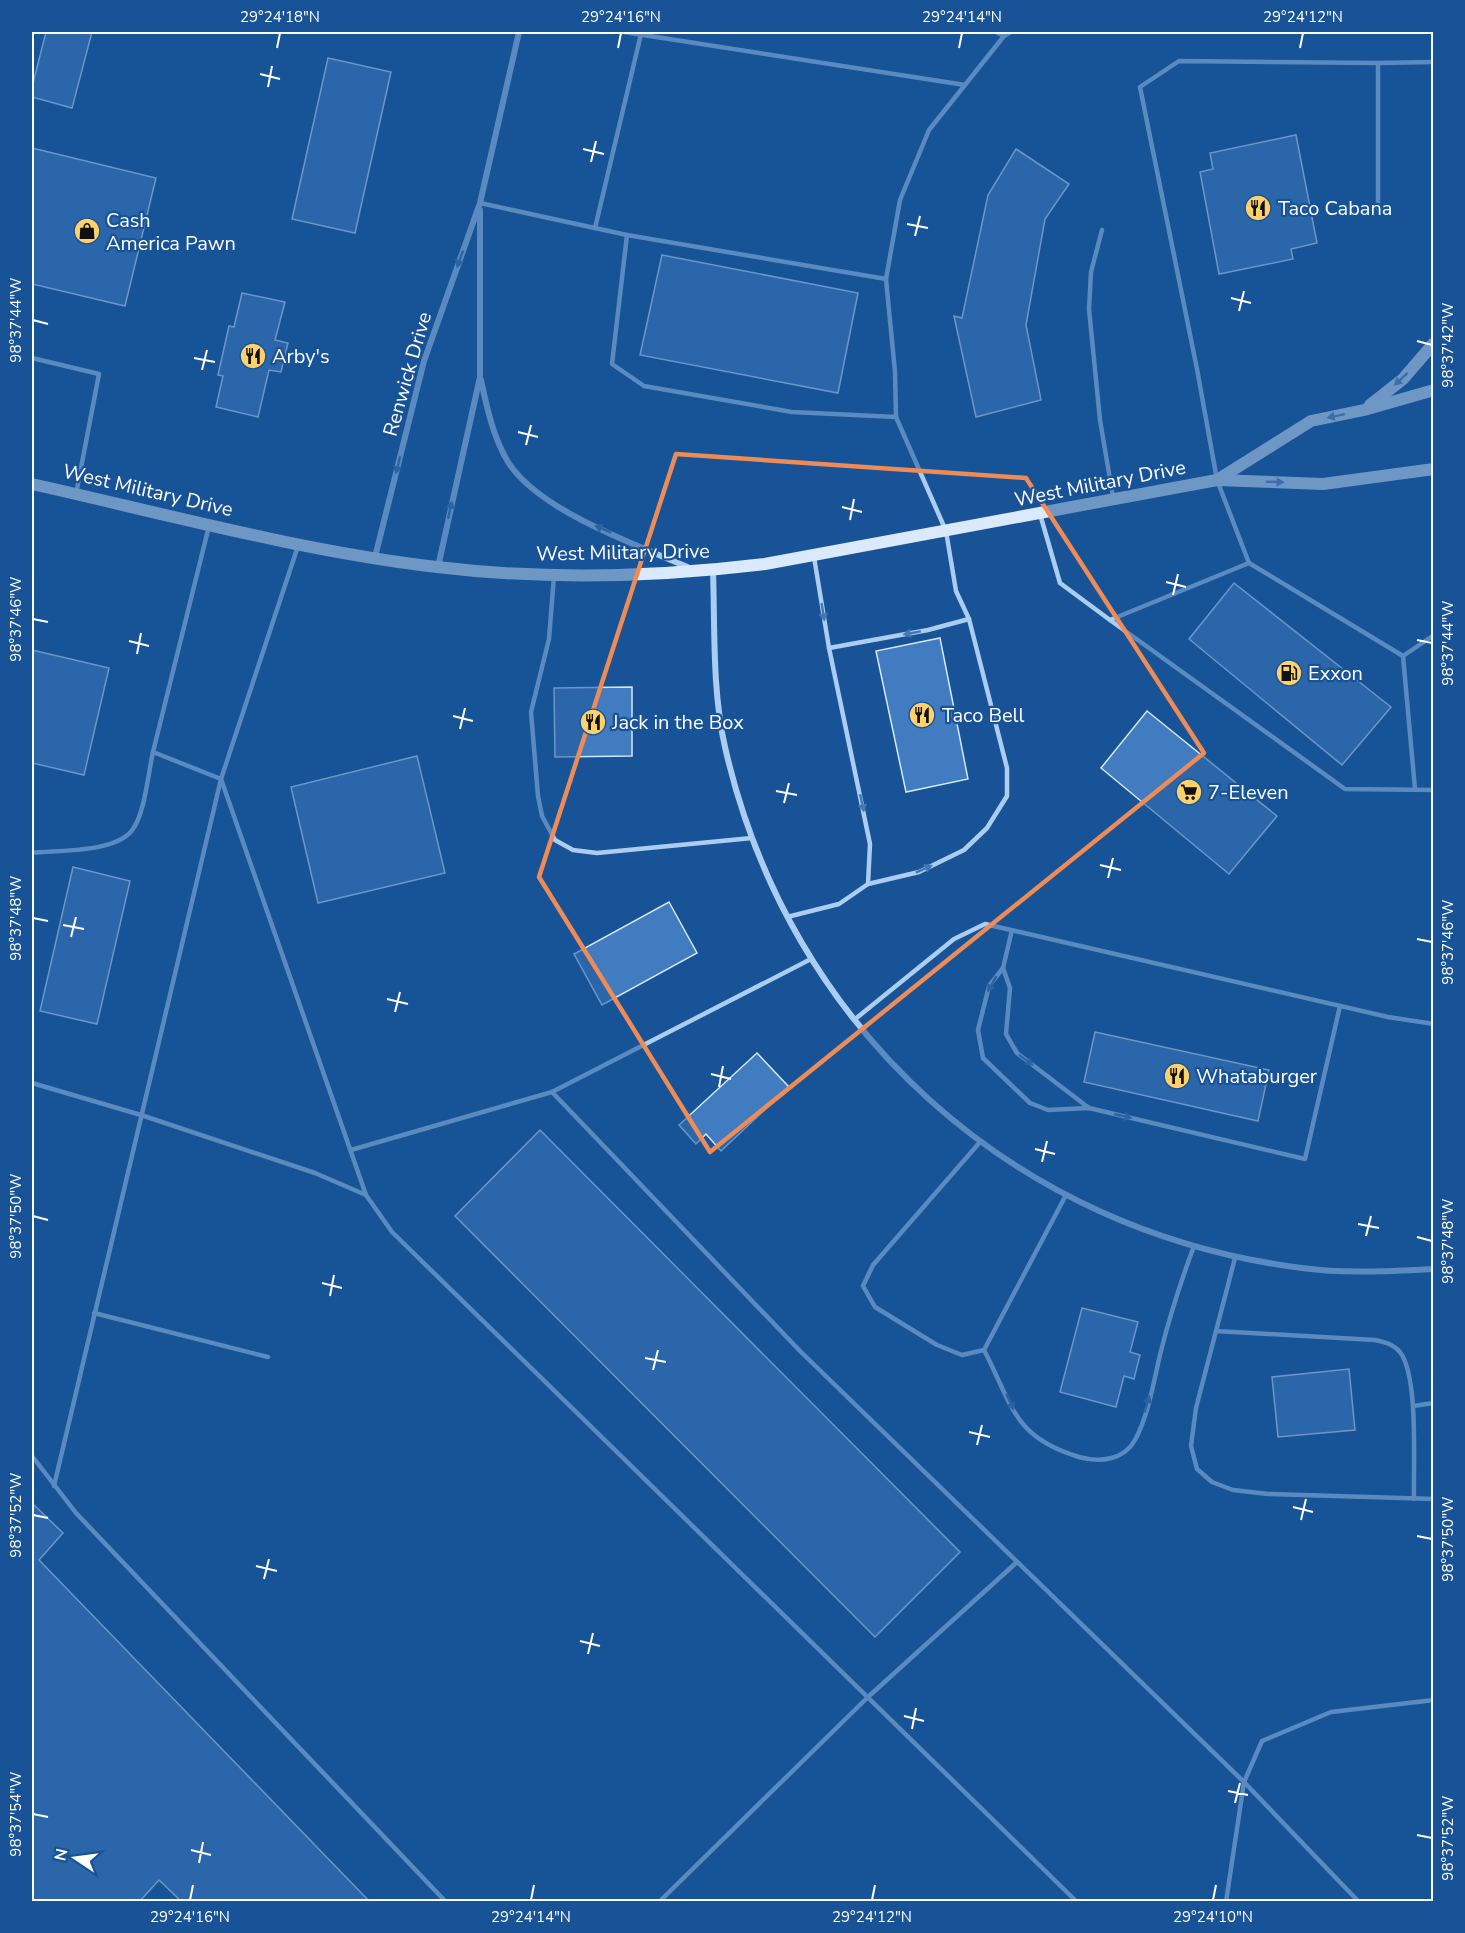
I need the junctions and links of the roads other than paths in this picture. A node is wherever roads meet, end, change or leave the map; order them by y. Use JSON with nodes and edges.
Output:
{"nodes":[{"id":1,"x":519,"y":32,"type":"edge"},
{"id":2,"x":624,"y":32,"type":"edge"},
{"id":3,"x":996,"y":32,"type":"edge"},
{"id":4,"x":1011,"y":32,"type":"edge"},
{"id":5,"x":641,"y":34,"type":"junction"},
{"id":6,"x":1004,"y":36,"type":"junction"},
{"id":7,"x":1434,"y":62,"type":"edge"},
{"id":8,"x":1378,"y":63,"type":"junction"},
{"id":9,"x":965,"y":85,"type":"junction"},
{"id":10,"x":480,"y":203,"type":"junction"},
{"id":11,"x":1378,"y":209,"type":"dead end"},
{"id":12,"x":595,"y":228,"type":"junction"},
{"id":13,"x":1102,"y":230,"type":"dead end"},
{"id":14,"x":627,"y":235,"type":"junction"},
{"id":15,"x":886,"y":279,"type":"junction"},
{"id":16,"x":1434,"y":343,"type":"edge"},
{"id":17,"x":32,"y":358,"type":"edge"},
{"id":18,"x":480,"y":377,"type":"junction"},
{"id":19,"x":1434,"y":390,"type":"edge"},
{"id":20,"x":1364,"y":410,"type":"junction"},
{"id":21,"x":896,"y":417,"type":"junction"},
{"id":22,"x":1434,"y":469,"type":"edge"},
{"id":23,"x":1217,"y":480,"type":"junction"},
{"id":24,"x":32,"y":484,"type":"edge"},
{"id":25,"x":76,"y":494,"type":"junction"},
{"id":26,"x":1113,"y":500,"type":"junction"},
{"id":27,"x":1041,"y":514,"type":"junction"},
{"id":28,"x":210,"y":524,"type":"junction"},
{"id":29,"x":946,"y":531,"type":"junction"},
{"id":30,"x":298,"y":544,"type":"junction"},
{"id":31,"x":814,"y":555,"type":"junction"},
{"id":32,"x":375,"y":557,"type":"junction"},
{"id":33,"x":1249,"y":563,"type":"junction"},
{"id":34,"x":438,"y":567,"type":"junction"},
{"id":35,"x":713,"y":570,"type":"junction"},
{"id":36,"x":695,"y":571,"type":"junction"},
{"id":37,"x":554,"y":574,"type":"junction"},
{"id":38,"x":969,"y":619,"type":"junction"},
{"id":39,"x":1110,"y":620,"type":"junction"},
{"id":40,"x":1434,"y":635,"type":"edge"},
{"id":41,"x":829,"y":648,"type":"junction"},
{"id":42,"x":1403,"y":656,"type":"junction"},
{"id":43,"x":153,"y":753,"type":"junction"},
{"id":44,"x":221,"y":779,"type":"junction"},
{"id":45,"x":1415,"y":789,"type":"junction"},
{"id":46,"x":1434,"y":790,"type":"edge"},
{"id":47,"x":752,"y":838,"type":"junction"},
{"id":48,"x":32,"y":853,"type":"edge"},
{"id":49,"x":868,"y":884,"type":"junction"},
{"id":50,"x":787,"y":917,"type":"junction"},
{"id":51,"x":1012,"y":930,"type":"junction"},
{"id":52,"x":812,"y":959,"type":"junction"},
{"id":53,"x":1003,"y":968,"type":"junction"},
{"id":54,"x":1340,"y":1006,"type":"junction"},
{"id":55,"x":854,"y":1020,"type":"junction"},
{"id":56,"x":1434,"y":1024,"type":"edge"},
{"id":57,"x":32,"y":1083,"type":"edge"},
{"id":58,"x":552,"y":1092,"type":"junction"},
{"id":59,"x":1089,"y":1108,"type":"junction"},
{"id":60,"x":141,"y":1115,"type":"junction"},
{"id":61,"x":980,"y":1142,"type":"junction"},
{"id":62,"x":351,"y":1150,"type":"junction"},
{"id":63,"x":366,"y":1195,"type":"junction"},
{"id":64,"x":1066,"y":1196,"type":"junction"},
{"id":65,"x":1194,"y":1246,"type":"junction"},
{"id":66,"x":1235,"y":1258,"type":"junction"},
{"id":67,"x":1434,"y":1269,"type":"edge"},
{"id":68,"x":94,"y":1313,"type":"junction"},
{"id":69,"x":1216,"y":1331,"type":"junction"},
{"id":70,"x":984,"y":1350,"type":"junction"},
{"id":71,"x":268,"y":1357,"type":"dead end"},
{"id":72,"x":1434,"y":1404,"type":"edge"},
{"id":73,"x":1413,"y":1406,"type":"junction"},
{"id":74,"x":32,"y":1456,"type":"edge"},
{"id":75,"x":54,"y":1486,"type":"junction"},
{"id":76,"x":1414,"y":1499,"type":"junction"},
{"id":77,"x":1434,"y":1499,"type":"edge"},
{"id":78,"x":1017,"y":1562,"type":"junction"},
{"id":79,"x":868,"y":1697,"type":"junction"},
{"id":80,"x":1434,"y":1700,"type":"edge"},
{"id":81,"x":1244,"y":1782,"type":"junction"},
{"id":82,"x":446,"y":1902,"type":"edge"},
{"id":83,"x":659,"y":1902,"type":"edge"},
{"id":84,"x":1077,"y":1902,"type":"edge"},
{"id":85,"x":1226,"y":1902,"type":"edge"},
{"id":86,"x":1359,"y":1902,"type":"edge"}],
"edges":[{"from":1,"to":10,"type":"street","name":"Renwick Drive"},
{"from":2,"to":5,"type":"lane"},
{"from":3,"to":6,"type":"lane"},
{"from":4,"to":6,"type":"lane"},
{"from":5,"to":9,"type":"lane"},
{"from":5,"to":12,"type":"lane"},
{"from":6,"to":9,"type":"lane"},
{"from":7,"to":8,"type":"lane"},
{"from":8,"to":11,"type":"lane"},
{"from":8,"to":23,"type":"lane"},
{"from":9,"to":15,"type":"lane"},
{"from":10,"to":12,"type":"lane"},
{"from":10,"to":18,"type":"street","name":"Renwick Drive"},
{"from":10,"to":32,"type":"street","name":"Renwick Drive","one_way":true},
{"from":12,"to":14,"type":"lane"},
{"from":13,"to":26,"type":"lane"},
{"from":14,"to":15,"type":"lane"},
{"from":14,"to":21,"type":"lane"},
{"from":15,"to":21,"type":"lane"},
{"from":16,"to":20,"type":"main road","one_way":true},
{"from":17,"to":25,"type":"lane"},
{"from":34,"to":18,"type":"street","name":"Renwick Drive","one_way":true},
{"from":36,"to":18,"type":"street","name":"Renwick Drive","one_way":true},
{"from":19,"to":20,"type":"main road","name":"West Military Drive"},
{"from":20,"to":23,"type":"main road","name":"West Military Drive","one_way":true},
{"from":21,"to":29,"type":"lane"},
{"from":23,"to":22,"type":"main road","name":"West Military Drive","one_way":true},
{"from":23,"to":26,"type":"main road","name":"West Military Drive"},
{"from":23,"to":33,"type":"lane"},
{"from":24,"to":25,"type":"main road","name":"West Military Drive"},
{"from":25,"to":28,"type":"main road","name":"West Military Drive"},
{"from":26,"to":27,"type":"main road","name":"West Military Drive"},
{"from":27,"to":29,"type":"main road","name":"West Military Drive"},
{"from":27,"to":39,"type":"lane"},
{"from":28,"to":30,"type":"main road","name":"West Military Drive"},
{"from":28,"to":43,"type":"lane"},
{"from":29,"to":31,"type":"main road","name":"West Military Drive"},
{"from":29,"to":38,"type":"lane"},
{"from":30,"to":32,"type":"main road","name":"West Military Drive"},
{"from":30,"to":44,"type":"lane"},
{"from":31,"to":35,"type":"main road","name":"West Military Drive"},
{"from":31,"to":41,"type":"lane","one_way":true},
{"from":32,"to":34,"type":"main road","name":"West Military Drive"},
{"from":33,"to":39,"type":"lane"},
{"from":33,"to":42,"type":"lane"},
{"from":34,"to":37,"type":"main road","name":"West Military Drive"},
{"from":35,"to":36,"type":"main road","name":"West Military Drive"},
{"from":35,"to":47,"type":"street"},
{"from":36,"to":37,"type":"main road","name":"West Military Drive"},
{"from":37,"to":47,"type":"lane"},
{"from":38,"to":41,"type":"lane","one_way":true},
{"from":49,"to":38,"type":"lane","one_way":true},
{"from":39,"to":45,"type":"lane"},
{"from":40,"to":42,"type":"lane"},
{"from":41,"to":49,"type":"lane","one_way":true},
{"from":42,"to":45,"type":"lane"},
{"from":43,"to":44,"type":"lane"},
{"from":43,"to":48,"type":"lane"},
{"from":44,"to":60,"type":"lane"},
{"from":44,"to":62,"type":"lane"},
{"from":45,"to":46,"type":"lane"},
{"from":47,"to":50,"type":"street"},
{"from":49,"to":50,"type":"lane"},
{"from":50,"to":52,"type":"street"},
{"from":51,"to":53,"type":"lane"},
{"from":51,"to":54,"type":"lane"},
{"from":51,"to":55,"type":"lane"},
{"from":52,"to":55,"type":"street"},
{"from":52,"to":58,"type":"lane"},
{"from":53,"to":59,"type":"lane","one_way":true},
{"from":53,"to":59,"type":"lane","one_way":true},
{"from":54,"to":56,"type":"lane"},
{"from":59,"to":54,"type":"lane","one_way":true},
{"from":55,"to":61,"type":"street"},
{"from":57,"to":60,"type":"lane"},
{"from":58,"to":62,"type":"lane"},
{"from":58,"to":78,"type":"lane"},
{"from":60,"to":63,"type":"lane"},
{"from":60,"to":68,"type":"lane"},
{"from":61,"to":64,"type":"street"},
{"from":61,"to":70,"type":"lane"},
{"from":62,"to":63,"type":"lane"},
{"from":63,"to":79,"type":"lane"},
{"from":64,"to":65,"type":"street"},
{"from":64,"to":70,"type":"lane"},
{"from":65,"to":66,"type":"street"},
{"from":70,"to":65,"type":"lane","one_way":true},
{"from":66,"to":67,"type":"street"},
{"from":66,"to":69,"type":"lane"},
{"from":68,"to":71,"type":"lane"},
{"from":68,"to":75,"type":"lane"},
{"from":69,"to":73,"type":"lane"},
{"from":69,"to":76,"type":"lane"},
{"from":72,"to":73,"type":"lane"},
{"from":73,"to":76,"type":"lane"},
{"from":74,"to":75,"type":"lane"},
{"from":75,"to":82,"type":"lane"},
{"from":76,"to":77,"type":"lane"},
{"from":78,"to":79,"type":"lane"},
{"from":78,"to":81,"type":"lane"},
{"from":79,"to":83,"type":"lane"},
{"from":79,"to":84,"type":"lane"},
{"from":80,"to":81,"type":"lane"},
{"from":81,"to":85,"type":"lane"},
{"from":81,"to":86,"type":"lane"}]}
